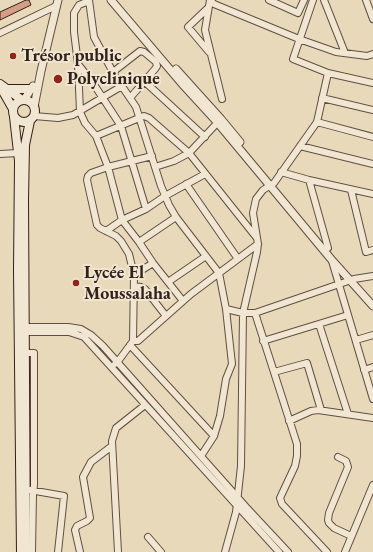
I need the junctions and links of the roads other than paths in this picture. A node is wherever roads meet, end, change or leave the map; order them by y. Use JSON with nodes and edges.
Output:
{"nodes":[{"id":1,"x":111,"y":0,"type":"edge"},
{"id":2,"x":116,"y":0,"type":"edge"},
{"id":3,"x":210,"y":0,"type":"edge"},
{"id":4,"x":269,"y":0,"type":"edge"},
{"id":5,"x":303,"y":0,"type":"edge"},
{"id":6,"x":313,"y":0,"type":"edge"},
{"id":7,"x":324,"y":0,"type":"edge"},
{"id":8,"x":366,"y":0,"type":"edge"},
{"id":9,"x":89,"y":1,"type":"edge"},
{"id":10,"x":57,"y":3,"type":"edge"},
{"id":11,"x":208,"y":8,"type":"junction"},
{"id":12,"x":373,"y":19,"type":"edge"},
{"id":13,"x":0,"y":33,"type":"edge"},
{"id":14,"x":299,"y":39,"type":"junction"},
{"id":15,"x":345,"y":53,"type":"junction"},
{"id":16,"x":211,"y":54,"type":"junction"},
{"id":17,"x":373,"y":54,"type":"edge"},
{"id":18,"x":78,"y":64,"type":"junction"},
{"id":19,"x":40,"y":72,"type":"junction"},
{"id":20,"x":113,"y":72,"type":"junction"},
{"id":21,"x":328,"y":72,"type":"junction"},
{"id":22,"x":144,"y":81,"type":"junction"},
{"id":23,"x":373,"y":83,"type":"edge"},
{"id":24,"x":2,"y":86,"type":"edge"},
{"id":25,"x":122,"y":86,"type":"junction"},
{"id":26,"x":31,"y":90,"type":"junction"},
{"id":27,"x":102,"y":97,"type":"junction"},
{"id":28,"x":130,"y":98,"type":"junction"},
{"id":29,"x":222,"y":98,"type":"dead end"},
{"id":30,"x":322,"y":98,"type":"junction"},
{"id":31,"x":23,"y":100,"type":"junction"},
{"id":32,"x":34,"y":107,"type":"junction"},
{"id":33,"x":373,"y":110,"type":"edge"},
{"id":34,"x":80,"y":112,"type":"junction"},
{"id":35,"x":14,"y":113,"type":"junction"},
{"id":36,"x":32,"y":118,"type":"junction"},
{"id":37,"x":139,"y":118,"type":"junction"},
{"id":38,"x":219,"y":120,"type":"junction"},
{"id":39,"x":317,"y":122,"type":"junction"},
{"id":40,"x":121,"y":126,"type":"junction"},
{"id":41,"x":96,"y":136,"type":"junction"},
{"id":42,"x":205,"y":137,"type":"junction"},
{"id":43,"x":373,"y":137,"type":"edge"},
{"id":44,"x":300,"y":146,"type":"junction"},
{"id":45,"x":18,"y":153,"type":"junction"},
{"id":46,"x":189,"y":153,"type":"junction"},
{"id":47,"x":0,"y":154,"type":"edge"},
{"id":48,"x":152,"y":156,"type":"junction"},
{"id":49,"x":132,"y":162,"type":"junction"},
{"id":50,"x":373,"y":164,"type":"edge"},
{"id":51,"x":108,"y":167,"type":"junction"},
{"id":52,"x":155,"y":168,"type":"junction"},
{"id":53,"x":281,"y":172,"type":"junction"},
{"id":54,"x":205,"y":174,"type":"junction"},
{"id":55,"x":309,"y":180,"type":"junction"},
{"id":56,"x":186,"y":184,"type":"junction"},
{"id":57,"x":272,"y":184,"type":"junction"},
{"id":58,"x":350,"y":190,"type":"junction"},
{"id":59,"x":373,"y":194,"type":"edge"},
{"id":60,"x":165,"y":196,"type":"junction"},
{"id":61,"x":146,"y":209,"type":"junction"},
{"id":62,"x":176,"y":217,"type":"junction"},
{"id":63,"x":122,"y":220,"type":"junction"},
{"id":64,"x":106,"y":231,"type":"junction"},
{"id":65,"x":256,"y":237,"type":"junction"},
{"id":66,"x":139,"y":242,"type":"junction"},
{"id":67,"x":258,"y":244,"type":"junction"},
{"id":68,"x":328,"y":248,"type":"junction"},
{"id":69,"x":373,"y":250,"type":"edge"},
{"id":70,"x":206,"y":256,"type":"junction"},
{"id":71,"x":238,"y":259,"type":"junction"},
{"id":72,"x":331,"y":259,"type":"junction"},
{"id":73,"x":153,"y":263,"type":"junction"},
{"id":74,"x":219,"y":273,"type":"junction"},
{"id":75,"x":134,"y":275,"type":"junction"},
{"id":76,"x":373,"y":276,"type":"edge"},
{"id":77,"x":352,"y":280,"type":"junction"},
{"id":78,"x":168,"y":282,"type":"junction"},
{"id":79,"x":339,"y":285,"type":"junction"},
{"id":80,"x":134,"y":286,"type":"junction"},
{"id":81,"x":373,"y":300,"type":"edge"},
{"id":82,"x":184,"y":301,"type":"junction"},
{"id":83,"x":373,"y":306,"type":"edge"},
{"id":84,"x":226,"y":308,"type":"junction"},
{"id":85,"x":243,"y":313,"type":"junction"},
{"id":86,"x":254,"y":313,"type":"junction"},
{"id":87,"x":348,"y":315,"type":"junction"},
{"id":88,"x":166,"y":316,"type":"junction"},
{"id":89,"x":319,"y":324,"type":"junction"},
{"id":90,"x":25,"y":329,"type":"junction"},
{"id":91,"x":373,"y":334,"type":"edge"},
{"id":92,"x":356,"y":340,"type":"junction"},
{"id":93,"x":263,"y":341,"type":"junction"},
{"id":94,"x":132,"y":343,"type":"junction"},
{"id":95,"x":118,"y":362,"type":"junction"},
{"id":96,"x":111,"y":367,"type":"junction"},
{"id":97,"x":373,"y":367,"type":"edge"},
{"id":98,"x":364,"y":370,"type":"junction"},
{"id":99,"x":274,"y":372,"type":"junction"},
{"id":100,"x":373,"y":399,"type":"edge"},
{"id":101,"x":145,"y":405,"type":"junction"},
{"id":102,"x":321,"y":410,"type":"junction"},
{"id":103,"x":348,"y":414,"type":"junction"},
{"id":104,"x":373,"y":418,"type":"edge"},
{"id":105,"x":289,"y":421,"type":"junction"},
{"id":106,"x":214,"y":436,"type":"junction"},
{"id":107,"x":112,"y":446,"type":"junction"},
{"id":108,"x":202,"y":456,"type":"junction"},
{"id":109,"x":338,"y":457,"type":"dead end"},
{"id":110,"x":373,"y":485,"type":"edge"},
{"id":111,"x":30,"y":490,"type":"junction"},
{"id":112,"x":372,"y":492,"type":"edge"},
{"id":113,"x":238,"y":497,"type":"junction"},
{"id":114,"x":237,"y":507,"type":"junction"},
{"id":115,"x":351,"y":536,"type":"junction"},
{"id":116,"x":148,"y":537,"type":"dead end"},
{"id":117,"x":20,"y":552,"type":"edge"},
{"id":118,"x":26,"y":552,"type":"edge"},
{"id":119,"x":32,"y":552,"type":"edge"},
{"id":120,"x":58,"y":552,"type":"edge"},
{"id":121,"x":80,"y":552,"type":"edge"},
{"id":122,"x":118,"y":552,"type":"edge"},
{"id":123,"x":161,"y":552,"type":"edge"},
{"id":124,"x":225,"y":552,"type":"edge"},
{"id":125,"x":279,"y":552,"type":"edge"},
{"id":126,"x":288,"y":552,"type":"edge"},
{"id":127,"x":327,"y":552,"type":"edge"},
{"id":128,"x":345,"y":552,"type":"edge"}],
"edges":[{"from":1,"to":38,"type":"street"},
{"from":2,"to":38,"type":"street"},
{"from":3,"to":11,"type":"street"},
{"from":3,"to":14,"type":"street"},
{"from":4,"to":5,"type":"street"},
{"from":6,"to":14,"type":"street"},
{"from":7,"to":15,"type":"street"},
{"from":8,"to":12,"type":"street"},
{"from":9,"to":18,"type":"street"},
{"from":9,"to":20,"type":"street"},
{"from":10,"to":13,"type":"street"},
{"from":10,"to":19,"type":"street"},
{"from":11,"to":16,"type":"street"},
{"from":11,"to":16,"type":"street"},
{"from":14,"to":15,"type":"street"},
{"from":14,"to":21,"type":"street"},
{"from":15,"to":17,"type":"street"},
{"from":16,"to":29,"type":"street"},
{"from":18,"to":27,"type":"street"},
{"from":18,"to":34,"type":"street"},
{"from":19,"to":26,"type":"street"},
{"from":19,"to":32,"type":"street"},
{"from":20,"to":22,"type":"street"},
{"from":20,"to":25,"type":"street"},
{"from":21,"to":23,"type":"street"},
{"from":21,"to":30,"type":"street"},
{"from":22,"to":28,"type":"street"},
{"from":22,"to":42,"type":"street"},
{"from":24,"to":26,"type":"main road"},
{"from":24,"to":31,"type":"main road"},
{"from":24,"to":35,"type":"main road"},
{"from":25,"to":27,"type":"street"},
{"from":25,"to":28,"type":"street"},
{"from":26,"to":31,"type":"street"},
{"from":27,"to":34,"type":"street"},
{"from":27,"to":40,"type":"street"},
{"from":28,"to":37,"type":"street"},
{"from":30,"to":33,"type":"street"},
{"from":30,"to":39,"type":"street"},
{"from":31,"to":32,"type":"main road"},
{"from":31,"to":35,"type":"main road"},
{"from":32,"to":36,"type":"main road"},
{"from":34,"to":36,"type":"street"},
{"from":34,"to":41,"type":"street"},
{"from":35,"to":36,"type":"main road"},
{"from":35,"to":45,"type":"main road"},
{"from":36,"to":90,"type":"main road"},
{"from":37,"to":40,"type":"street"},
{"from":37,"to":46,"type":"street"},
{"from":37,"to":48,"type":"street"},
{"from":38,"to":42,"type":"street"},
{"from":38,"to":57,"type":"street"},
{"from":39,"to":43,"type":"street"},
{"from":39,"to":44,"type":"street"},
{"from":40,"to":41,"type":"street"},
{"from":40,"to":49,"type":"street"},
{"from":41,"to":51,"type":"street"},
{"from":42,"to":46,"type":"street"},
{"from":44,"to":50,"type":"street"},
{"from":44,"to":53,"type":"street"},
{"from":45,"to":47,"type":"street"},
{"from":45,"to":117,"type":"main road"},
{"from":46,"to":52,"type":"street"},
{"from":46,"to":54,"type":"street"},
{"from":48,"to":49,"type":"street"},
{"from":48,"to":52,"type":"street"},
{"from":49,"to":51,"type":"street"},
{"from":49,"to":61,"type":"street"},
{"from":51,"to":63,"type":"street"},
{"from":51,"to":64,"type":"street"},
{"from":52,"to":60,"type":"street"},
{"from":53,"to":55,"type":"street"},
{"from":53,"to":57,"type":"street"},
{"from":54,"to":56,"type":"street"},
{"from":54,"to":65,"type":"street"},
{"from":55,"to":58,"type":"street"},
{"from":55,"to":68,"type":"street"},
{"from":56,"to":60,"type":"street"},
{"from":56,"to":71,"type":"street"},
{"from":57,"to":65,"type":"street"},
{"from":57,"to":68,"type":"street"},
{"from":57,"to":72,"type":"street"},
{"from":58,"to":59,"type":"street"},
{"from":58,"to":69,"type":"street"},
{"from":60,"to":61,"type":"street"},
{"from":60,"to":62,"type":"street"},
{"from":61,"to":63,"type":"street"},
{"from":62,"to":66,"type":"street"},
{"from":62,"to":70,"type":"street"},
{"from":63,"to":64,"type":"street"},
{"from":63,"to":66,"type":"street"},
{"from":64,"to":75,"type":"street"},
{"from":65,"to":67,"type":"street"},
{"from":66,"to":73,"type":"street"},
{"from":67,"to":71,"type":"street"},
{"from":67,"to":85,"type":"street"},
{"from":68,"to":77,"type":"street"},
{"from":70,"to":74,"type":"street"},
{"from":70,"to":78,"type":"street"},
{"from":71,"to":74,"type":"street"},
{"from":72,"to":77,"type":"street"},
{"from":72,"to":79,"type":"street"},
{"from":73,"to":75,"type":"street"},
{"from":73,"to":78,"type":"street"},
{"from":74,"to":82,"type":"street"},
{"from":74,"to":84,"type":"street"},
{"from":75,"to":80,"type":"street"},
{"from":76,"to":77,"type":"street"},
{"from":77,"to":79,"type":"street"},
{"from":77,"to":81,"type":"street"},
{"from":77,"to":83,"type":"street"},
{"from":78,"to":82,"type":"street"},
{"from":79,"to":86,"type":"street"},
{"from":79,"to":87,"type":"street"},
{"from":80,"to":88,"type":"street"},
{"from":80,"to":94,"type":"street"},
{"from":82,"to":88,"type":"street"},
{"from":84,"to":85,"type":"street"},
{"from":84,"to":106,"type":"street"},
{"from":85,"to":86,"type":"street"},
{"from":85,"to":113,"type":"street"},
{"from":86,"to":93,"type":"street"},
{"from":87,"to":89,"type":"street"},
{"from":87,"to":92,"type":"street"},
{"from":88,"to":94,"type":"street"},
{"from":89,"to":93,"type":"street"},
{"from":89,"to":103,"type":"street"},
{"from":90,"to":95,"type":"street"},
{"from":90,"to":96,"type":"street"},
{"from":90,"to":111,"type":"main road"},
{"from":91,"to":92,"type":"street"},
{"from":92,"to":98,"type":"street"},
{"from":93,"to":99,"type":"street"},
{"from":94,"to":95,"type":"street"},
{"from":94,"to":106,"type":"street"},
{"from":95,"to":96,"type":"street"},
{"from":95,"to":108,"type":"street"},
{"from":96,"to":101,"type":"street"},
{"from":97,"to":98,"type":"street"},
{"from":98,"to":100,"type":"street"},
{"from":99,"to":102,"type":"street"},
{"from":99,"to":105,"type":"street"},
{"from":101,"to":107,"type":"street"},
{"from":101,"to":114,"type":"street"},
{"from":102,"to":103,"type":"street"},
{"from":102,"to":105,"type":"street"},
{"from":103,"to":104,"type":"street"},
{"from":105,"to":127,"type":"street"},
{"from":106,"to":108,"type":"street"},
{"from":107,"to":121,"type":"street"},
{"from":107,"to":122,"type":"street"},
{"from":108,"to":113,"type":"street"},
{"from":109,"to":115,"type":"street"},
{"from":110,"to":112,"type":"street"},
{"from":111,"to":118,"type":"main road"},
{"from":111,"to":119,"type":"street"},
{"from":111,"to":120,"type":"street"},
{"from":112,"to":115,"type":"street"},
{"from":113,"to":114,"type":"street"},
{"from":113,"to":126,"type":"street"},
{"from":114,"to":124,"type":"street"},
{"from":114,"to":125,"type":"street"},
{"from":115,"to":128,"type":"street"},
{"from":116,"to":123,"type":"street"}]}
